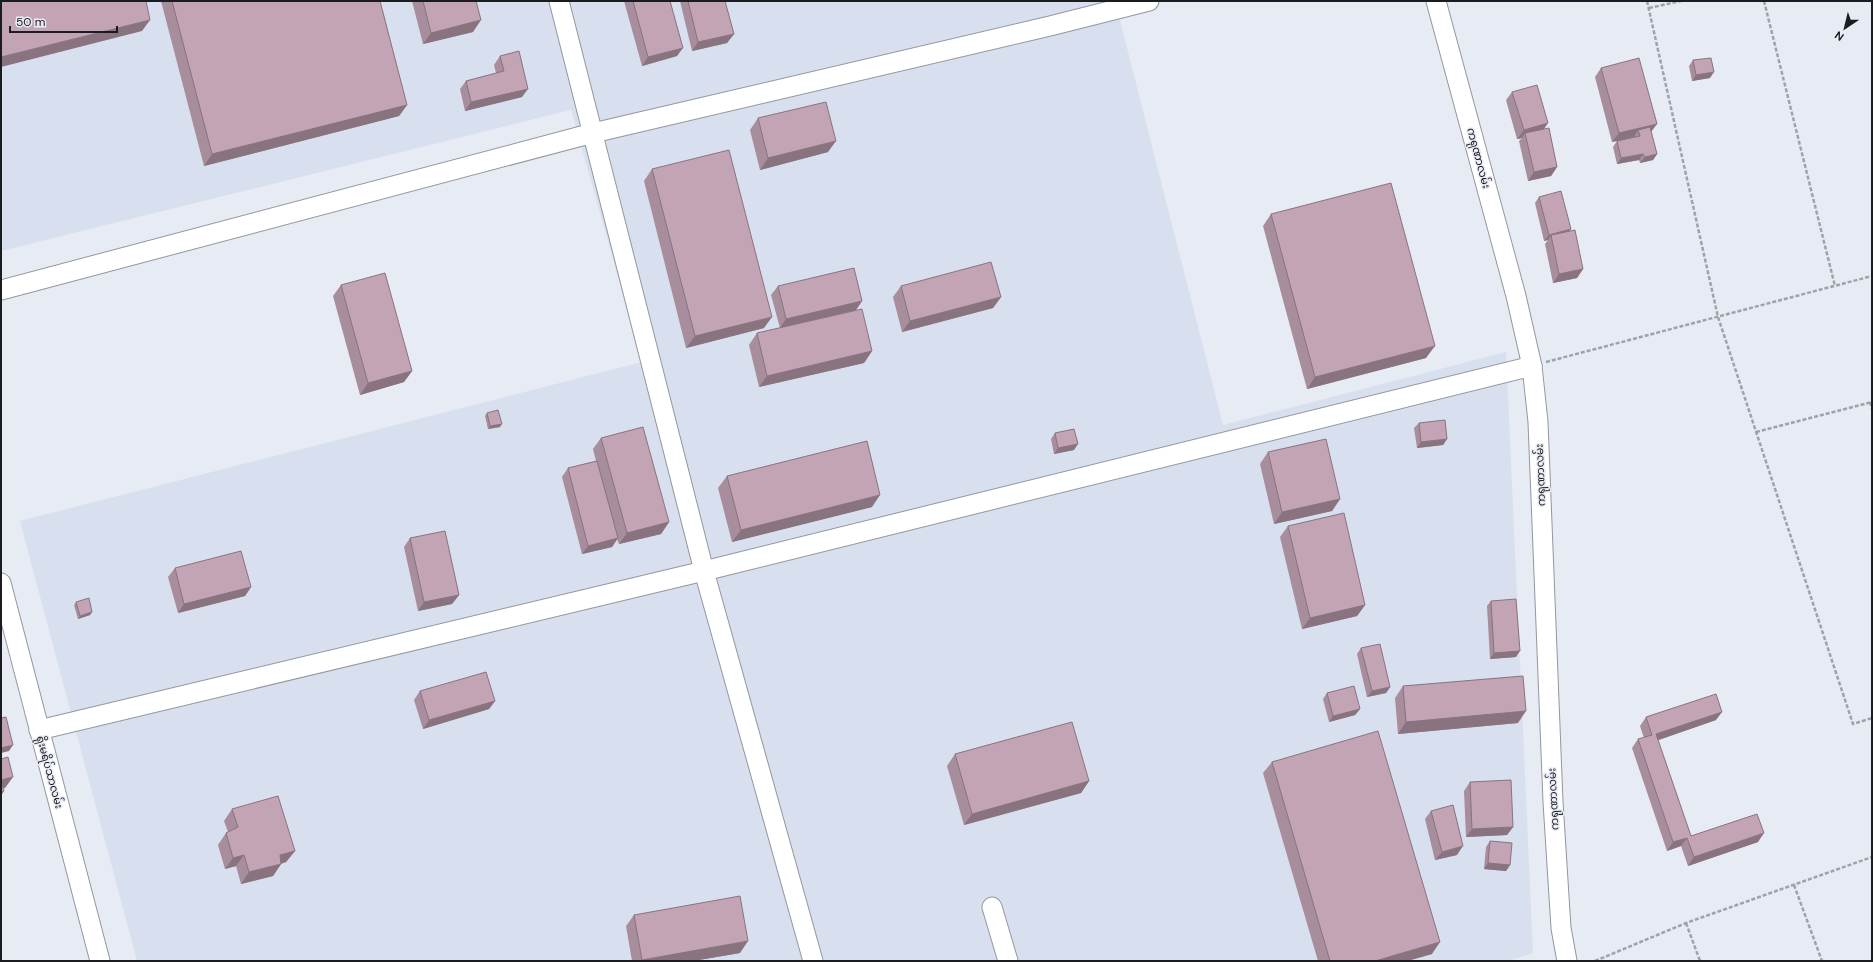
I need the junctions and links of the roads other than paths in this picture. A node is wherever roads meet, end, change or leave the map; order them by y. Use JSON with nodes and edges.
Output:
{"nodes":[{"id":1,"x":559,"y":1,"type":"edge"},
{"id":2,"x":1149,"y":1,"type":"edge"},
{"id":3,"x":1436,"y":1,"type":"edge"},
{"id":4,"x":593,"y":134,"type":"junction"},
{"id":5,"x":1,"y":290,"type":"edge"},
{"id":6,"x":1532,"y":366,"type":"junction"},
{"id":7,"x":704,"y":571,"type":"junction"},
{"id":8,"x":1,"y":583,"type":"edge"},
{"id":9,"x":39,"y":730,"type":"junction"},
{"id":10,"x":992,"y":908,"type":"dead end"},
{"id":11,"x":100,"y":961,"type":"edge"},
{"id":12,"x":813,"y":961,"type":"edge"},
{"id":13,"x":1008,"y":961,"type":"edge"},
{"id":14,"x":1567,"y":961,"type":"edge"}],
"edges":[{"from":1,"to":4,"type":"street"},
{"from":2,"to":4,"type":"street"},
{"from":3,"to":6,"type":"street","name":"ကရုဏာလမ်း"},
{"from":4,"to":5,"type":"street"},
{"from":4,"to":7,"type":"street"},
{"from":6,"to":7,"type":"street"},
{"from":6,"to":14,"type":"street","name":"ကရုဏာလမ်း"},
{"from":7,"to":9,"type":"street"},
{"from":7,"to":12,"type":"street"},
{"from":8,"to":9,"type":"street","name":"ရိုးမရိပ်သာလမ်း"},
{"from":9,"to":11,"type":"street","name":"ရိုးမရိပ်သာလမ်း"},
{"from":10,"to":13,"type":"street"}]}
